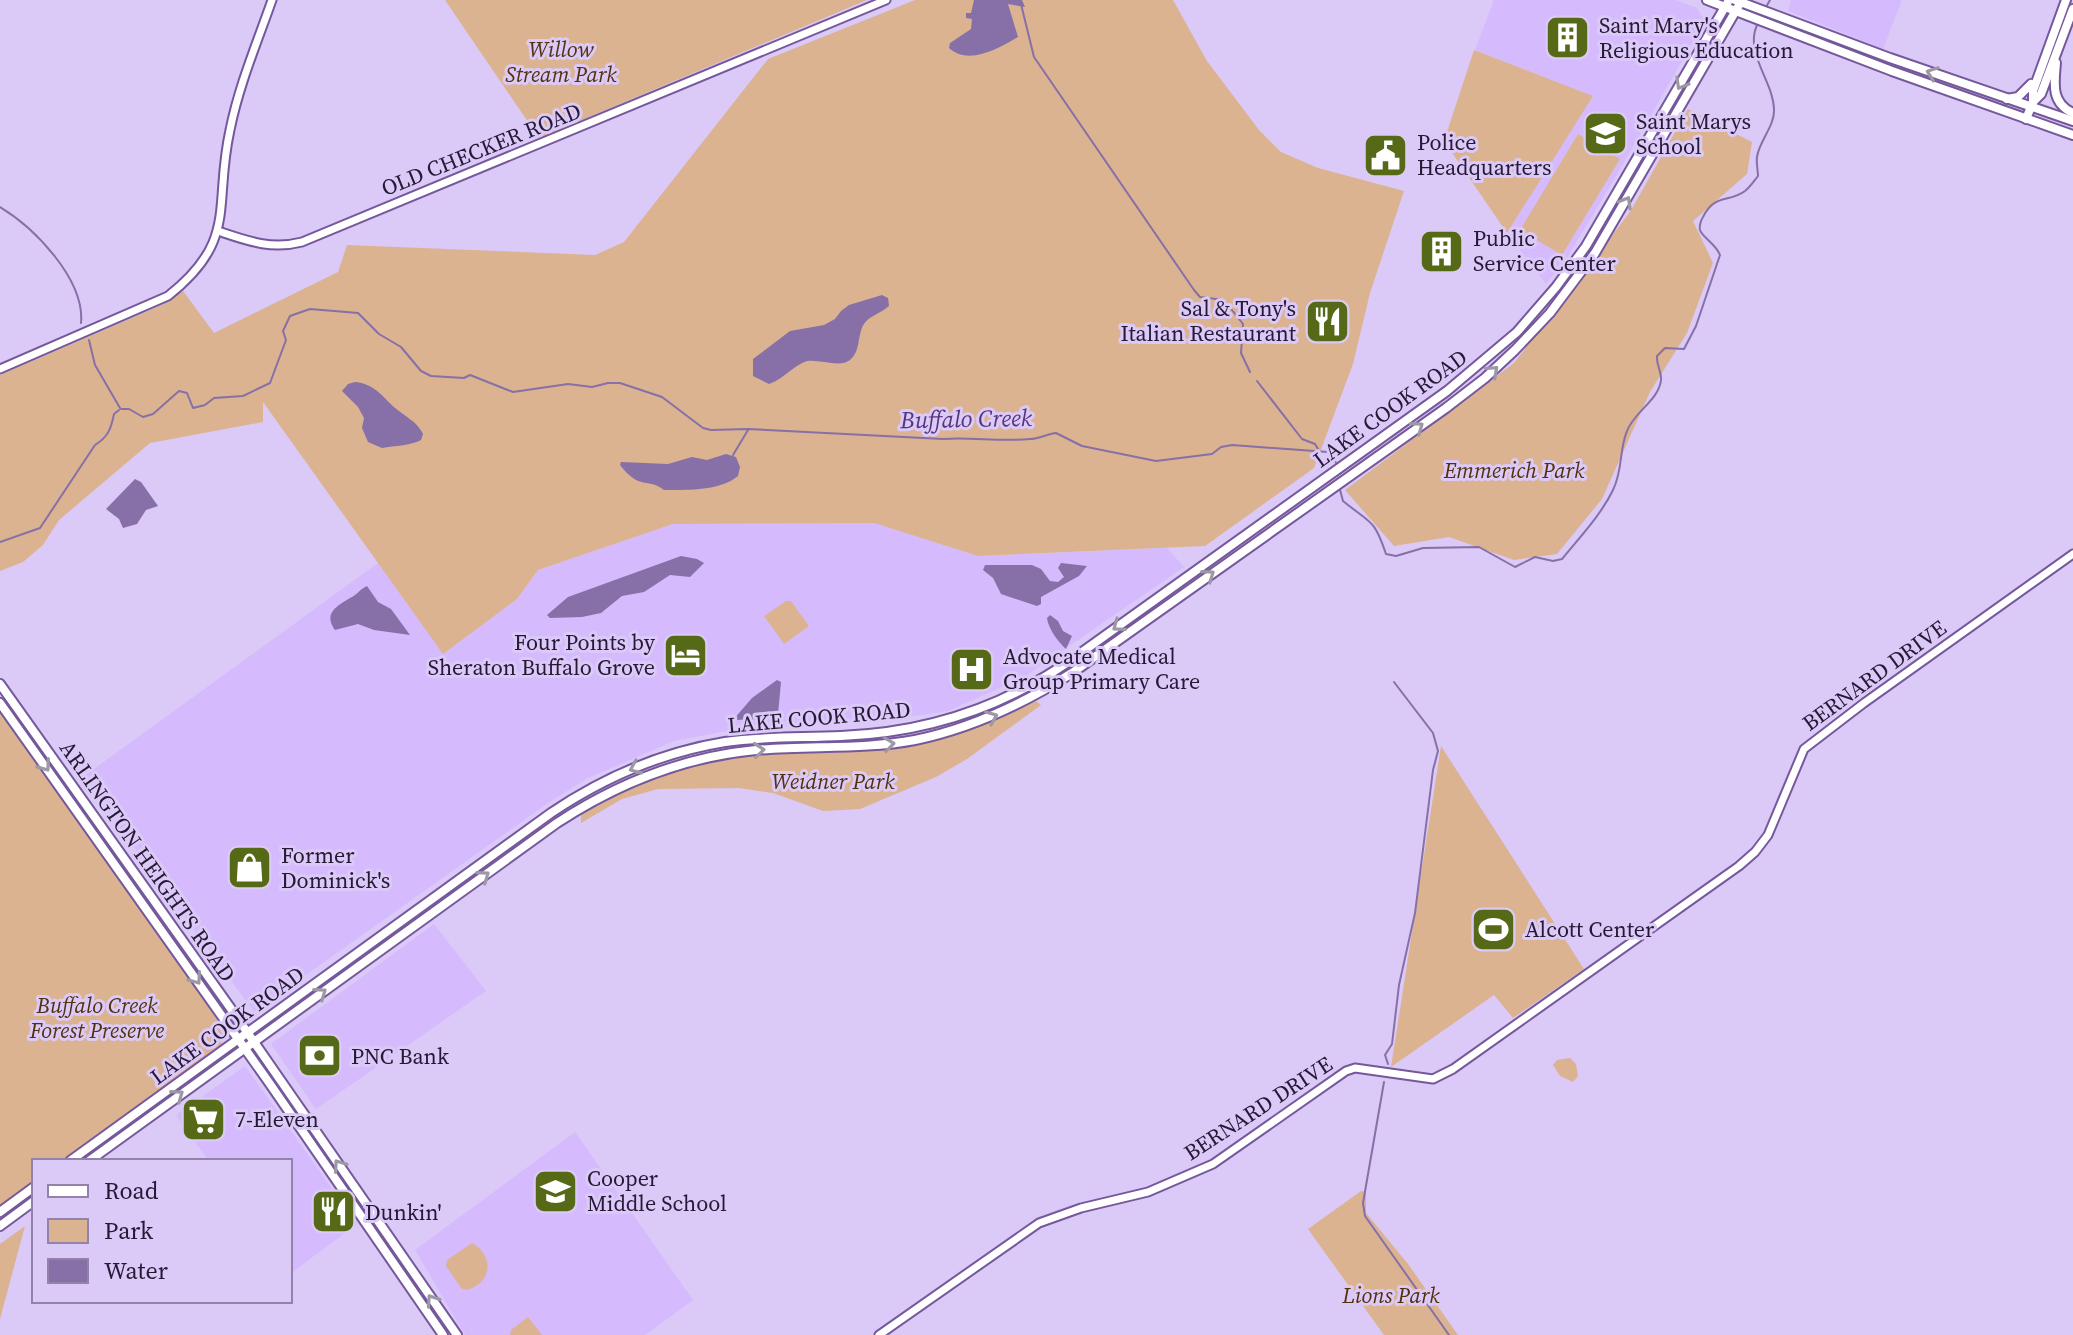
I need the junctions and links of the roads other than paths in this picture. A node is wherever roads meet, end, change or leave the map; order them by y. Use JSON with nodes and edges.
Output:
{"nodes":[{"id":1,"x":272,"y":0,"type":"edge"},
{"id":2,"x":886,"y":0,"type":"edge"},
{"id":3,"x":1708,"y":0,"type":"edge"},
{"id":4,"x":2066,"y":0,"type":"edge"},
{"id":5,"x":1735,"y":3,"type":"edge"},
{"id":6,"x":2073,"y":9,"type":"edge"},
{"id":7,"x":1774,"y":20,"type":"junction"},
{"id":8,"x":2063,"y":35,"type":"junction"},
{"id":9,"x":2039,"y":73,"type":"junction"},
{"id":10,"x":2006,"y":99,"type":"junction"},
{"id":11,"x":2032,"y":105,"type":"junction"},
{"id":12,"x":2073,"y":113,"type":"edge"},
{"id":13,"x":1661,"y":117,"type":"junction"},
{"id":14,"x":2026,"y":119,"type":"junction"},
{"id":15,"x":2073,"y":121,"type":"edge"},
{"id":16,"x":1672,"y":123,"type":"junction"},
{"id":17,"x":2073,"y":135,"type":"edge"},
{"id":18,"x":218,"y":231,"type":"junction"},
{"id":19,"x":0,"y":369,"type":"edge"},
{"id":20,"x":2073,"y":554,"type":"edge"},
{"id":21,"x":0,"y":684,"type":"edge"},
{"id":22,"x":0,"y":703,"type":"edge"},
{"id":23,"x":245,"y":1042,"type":"junction"},
{"id":24,"x":73,"y":1159,"type":"edge"},
{"id":25,"x":92,"y":1159,"type":"edge"},
{"id":26,"x":32,"y":1188,"type":"edge"},
{"id":27,"x":32,"y":1202,"type":"edge"},
{"id":28,"x":0,"y":1212,"type":"edge"},
{"id":29,"x":0,"y":1226,"type":"edge"},
{"id":30,"x":443,"y":1335,"type":"edge"},
{"id":31,"x":457,"y":1335,"type":"edge"},
{"id":32,"x":879,"y":1335,"type":"edge"}],
"edges":[{"from":1,"to":18,"type":"street"},
{"from":2,"to":18,"type":"street","name":"OLD CHECKER ROAD"},
{"from":3,"to":5,"type":"main road"},
{"from":4,"to":9,"type":"main road"},
{"from":5,"to":7,"type":"main road"},
{"from":5,"to":13,"type":"main road","name":"LAKE COOK ROAD","one_way":true},
{"from":5,"to":16,"type":"main road","name":"LAKE COOK ROAD"},
{"from":6,"to":8,"type":"main road"},
{"from":10,"to":7,"type":"main road","one_way":true},
{"from":7,"to":14,"type":"main road"},
{"from":8,"to":11,"type":"main road"},
{"from":8,"to":12,"type":"main road"},
{"from":9,"to":10,"type":"main road"},
{"from":9,"to":11,"type":"main road"},
{"from":10,"to":11,"type":"main road"},
{"from":11,"to":14,"type":"main road"},
{"from":11,"to":15,"type":"main road"},
{"from":13,"to":16,"type":"main road"},
{"from":13,"to":23,"type":"main road","name":"LAKE COOK ROAD","one_way":true},
{"from":14,"to":17,"type":"main road"},
{"from":23,"to":16,"type":"main road","name":"LAKE COOK ROAD","one_way":true},
{"from":18,"to":19,"type":"street"},
{"from":20,"to":32,"type":"street","name":"BERNARD DRIVE"},
{"from":21,"to":23,"type":"main road","name":"ARLINGTON HEIGHTS ROAD"},
{"from":22,"to":23,"type":"main road","name":"ARLINGTON HEIGHTS ROAD","one_way":true},
{"from":23,"to":24,"type":"main road","name":"LAKE COOK ROAD"},
{"from":25,"to":23,"type":"main road","name":"LAKE COOK ROAD","one_way":true},
{"from":23,"to":30,"type":"main road"},
{"from":31,"to":23,"type":"main road","name":"ARLINGTON HEIGHTS ROAD","one_way":true},
{"from":26,"to":28,"type":"main road"},
{"from":27,"to":29,"type":"main road"}]}
